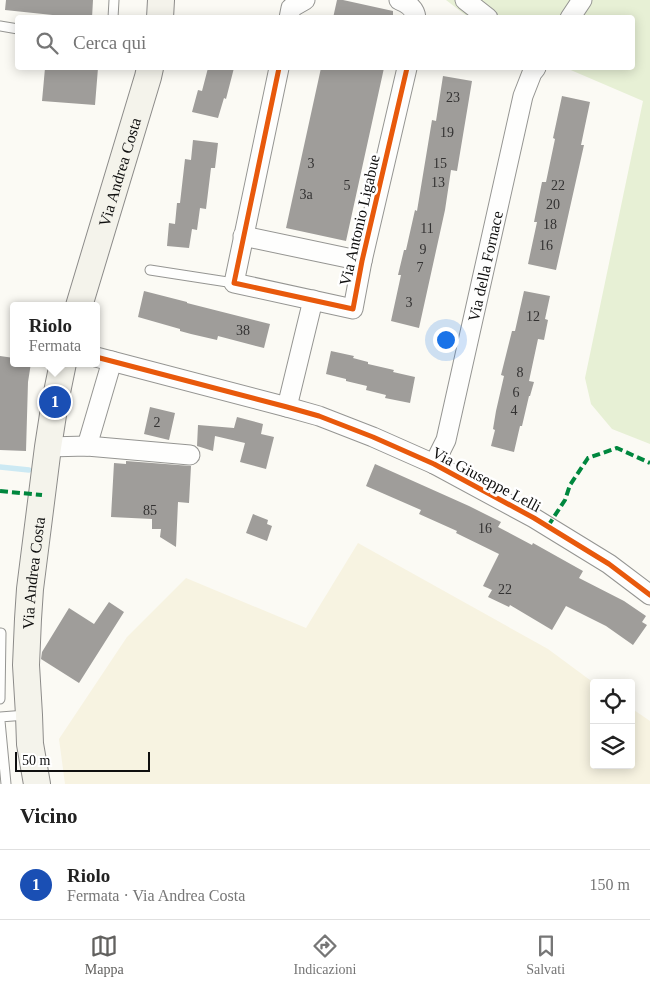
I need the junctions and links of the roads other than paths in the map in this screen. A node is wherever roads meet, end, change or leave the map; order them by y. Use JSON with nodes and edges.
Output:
{"nodes":[{"id":1,"x":114,"y":0,"type":"edge"},
{"id":2,"x":161,"y":0,"type":"edge"},
{"id":3,"x":305,"y":0,"type":"edge"},
{"id":4,"x":400,"y":0,"type":"edge"},
{"id":5,"x":465,"y":0,"type":"edge"},
{"id":6,"x":582,"y":0,"type":"edge"},
{"id":7,"x":113,"y":15,"type":"edge"},
{"id":8,"x":160,"y":15,"type":"edge"},
{"id":9,"x":290,"y":15,"type":"edge"},
{"id":10,"x":416,"y":15,"type":"edge"},
{"id":11,"x":484,"y":15,"type":"edge"},
{"id":12,"x":572,"y":15,"type":"edge"},
{"id":13,"x":0,"y":26,"type":"edge"},
{"id":14,"x":15,"y":28,"type":"edge"},
{"id":15,"x":149,"y":70,"type":"edge"},
{"id":16,"x":279,"y":70,"type":"edge"},
{"id":17,"x":407,"y":70,"type":"edge"},
{"id":18,"x":534,"y":70,"type":"edge"},
{"id":19,"x":244,"y":236,"type":"junction"},
{"id":20,"x":362,"y":262,"type":"junction"},
{"id":21,"x":150,"y":270,"type":"dead end"},
{"id":22,"x":234,"y":283,"type":"junction"},
{"id":23,"x":312,"y":300,"type":"junction"},
{"id":24,"x":80,"y":302,"type":"edge"},
{"id":25,"x":104,"y":359,"type":"edge"},
{"id":26,"x":62,"y":367,"type":"edge"},
{"id":27,"x":287,"y":407,"type":"junction"},
{"id":28,"x":87,"y":446,"type":"junction"},
{"id":29,"x":48,"y":447,"type":"junction"},
{"id":30,"x":190,"y":455,"type":"dead end"},
{"id":31,"x":434,"y":464,"type":"junction"},
{"id":32,"x":650,"y":595,"type":"edge"},
{"id":33,"x":0,"y":633,"type":"edge"},
{"id":34,"x":0,"y":700,"type":"edge"},
{"id":35,"x":29,"y":715,"type":"junction"},
{"id":36,"x":0,"y":717,"type":"edge"},
{"id":37,"x":0,"y":721,"type":"edge"},
{"id":38,"x":6,"y":784,"type":"edge"},
{"id":39,"x":37,"y":784,"type":"edge"}],
"edges":[{"from":1,"to":7,"type":"lane"},
{"from":2,"to":8,"type":"main road"},
{"from":3,"to":9,"type":"street"},
{"from":4,"to":10,"type":"street"},
{"from":5,"to":11,"type":"street"},
{"from":6,"to":12,"type":"street"},
{"from":13,"to":14,"type":"lane"},
{"from":15,"to":24,"type":"main road","name":"Via Andrea Costa"},
{"from":16,"to":19,"type":"street"},
{"from":17,"to":20,"type":"street","name":"Via Antonio Ligabue"},
{"from":18,"to":31,"type":"street","name":"Via della Fornace"},
{"from":19,"to":20,"type":"street","name":"Via Antonio Ligabue"},
{"from":19,"to":22,"type":"street"},
{"from":20,"to":23,"type":"street","name":"Via Antonio Ligabue"},
{"from":21,"to":22,"type":"lane"},
{"from":22,"to":23,"type":"street","name":"Via Antonio Ligabue"},
{"from":23,"to":27,"type":"street"},
{"from":25,"to":27,"type":"street","name":"Via Giuseppe Lelli"},
{"from":25,"to":28,"type":"street"},
{"from":26,"to":29,"type":"main road","name":"Via Andrea Costa"},
{"from":27,"to":31,"type":"street","name":"Via Giuseppe Lelli"},
{"from":28,"to":29,"type":"street"},
{"from":28,"to":30,"type":"street"},
{"from":29,"to":35,"type":"main road","name":"Via Andrea Costa"},
{"from":31,"to":32,"type":"street","name":"Via Giuseppe Lelli"},
{"from":33,"to":34,"type":"lane"},
{"from":35,"to":36,"type":"lane"},
{"from":35,"to":39,"type":"main road","name":"Via Andrea Costa"},
{"from":37,"to":38,"type":"lane"}]}
